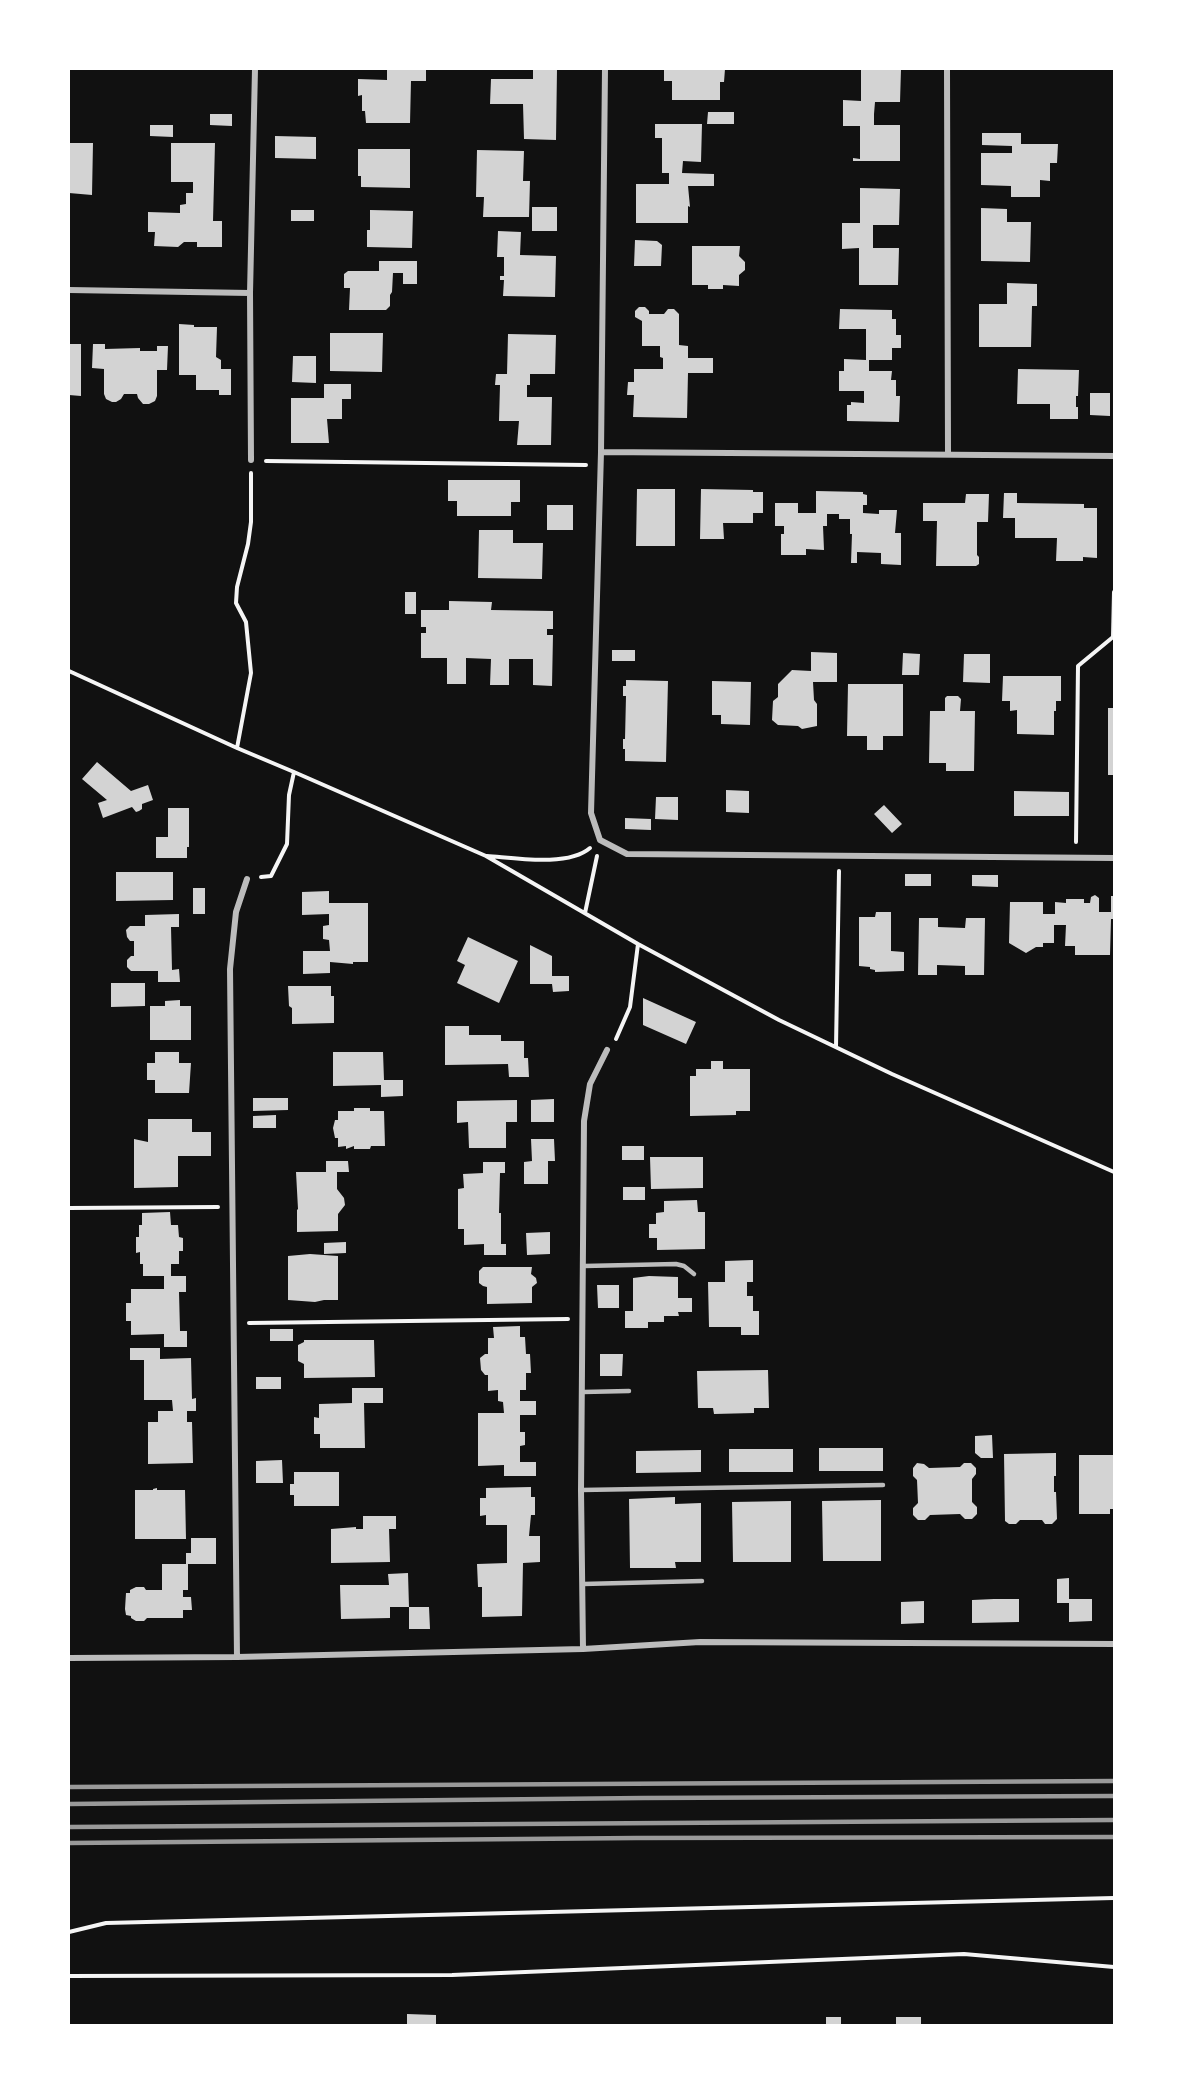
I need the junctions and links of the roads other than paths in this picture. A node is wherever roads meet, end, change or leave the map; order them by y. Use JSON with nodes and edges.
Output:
{"nodes":[{"id":1,"x":255,"y":69,"type":"edge"},
{"id":2,"x":604,"y":69,"type":"edge"},
{"id":3,"x":947,"y":69,"type":"edge"},
{"id":4,"x":69,"y":290,"type":"edge"},
{"id":5,"x":250,"y":293,"type":"junction"},
{"id":6,"x":601,"y":452,"type":"junction"},
{"id":7,"x":948,"y":454,"type":"junction"},
{"id":8,"x":1114,"y":456,"type":"edge"},
{"id":9,"x":251,"y":460,"type":"road end"},
{"id":10,"x":1114,"y":858,"type":"edge"},
{"id":11,"x":247,"y":879,"type":"road end"},
{"id":12,"x":607,"y":1050,"type":"road end"},
{"id":13,"x":584,"y":1266,"type":"junction"},
{"id":14,"x":694,"y":1274,"type":"dead end"},
{"id":15,"x":629,"y":1390,"type":"dead end"},
{"id":16,"x":583,"y":1392,"type":"junction"},
{"id":17,"x":883,"y":1485,"type":"dead end"},
{"id":18,"x":581,"y":1490,"type":"junction"},
{"id":19,"x":702,"y":1581,"type":"dead end"},
{"id":20,"x":583,"y":1584,"type":"junction"},
{"id":21,"x":1114,"y":1644,"type":"edge"},
{"id":22,"x":583,"y":1649,"type":"junction"},
{"id":23,"x":237,"y":1657,"type":"junction"},
{"id":24,"x":69,"y":1658,"type":"edge"}],
"edges":[{"from":1,"to":5,"type":"street"},
{"from":2,"to":6,"type":"street"},
{"from":3,"to":7,"type":"street"},
{"from":4,"to":5,"type":"street"},
{"from":5,"to":9,"type":"street"},
{"from":6,"to":7,"type":"street"},
{"from":6,"to":10,"type":"street"},
{"from":7,"to":8,"type":"street"},
{"from":11,"to":23,"type":"street"},
{"from":12,"to":13,"type":"street"},
{"from":13,"to":14,"type":"lane"},
{"from":13,"to":16,"type":"street"},
{"from":15,"to":16,"type":"lane"},
{"from":16,"to":18,"type":"street"},
{"from":17,"to":18,"type":"lane"},
{"from":18,"to":20,"type":"street"},
{"from":19,"to":20,"type":"lane"},
{"from":20,"to":22,"type":"street"},
{"from":21,"to":22,"type":"street"},
{"from":22,"to":23,"type":"street"},
{"from":23,"to":24,"type":"street"}]}
